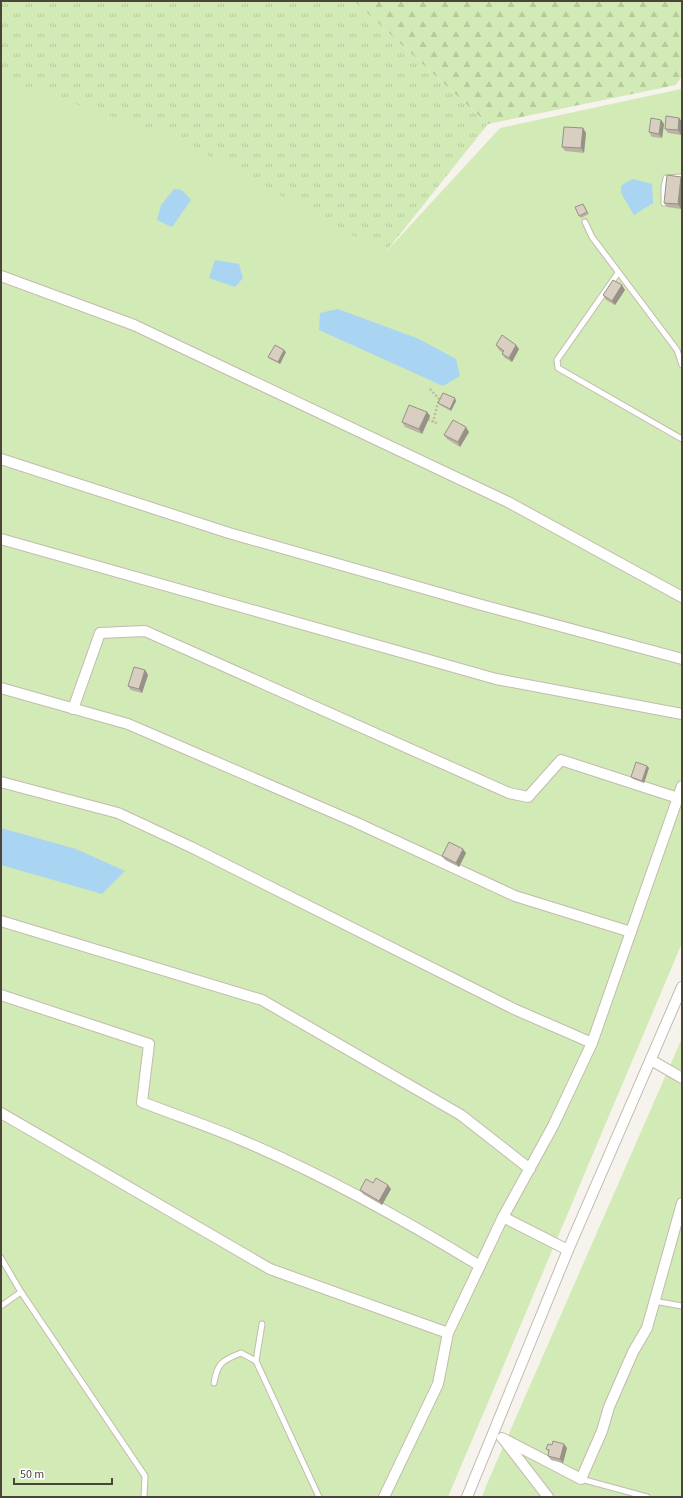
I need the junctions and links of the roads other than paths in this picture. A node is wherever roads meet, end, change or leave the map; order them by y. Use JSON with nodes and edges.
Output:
{"nodes":[{"id":1,"x":682,"y":177,"type":"edge"},
{"id":2,"x":664,"y":202,"type":"edge"},
{"id":3,"x":585,"y":222,"type":"dead end"},
{"id":4,"x":618,"y":273,"type":"junction"},
{"id":5,"x":1,"y":276,"type":"edge"},
{"id":6,"x":682,"y":365,"type":"edge"},
{"id":7,"x":682,"y":438,"type":"edge"},
{"id":8,"x":1,"y":459,"type":"edge"},
{"id":9,"x":1,"y":539,"type":"edge"},
{"id":10,"x":682,"y":596,"type":"edge"},
{"id":11,"x":682,"y":659,"type":"edge"},
{"id":12,"x":1,"y":688,"type":"edge"},
{"id":13,"x":73,"y":709,"type":"junction"},
{"id":14,"x":682,"y":714,"type":"edge"},
{"id":15,"x":1,"y":782,"type":"edge"},
{"id":16,"x":682,"y":786,"type":"edge"},
{"id":17,"x":678,"y":798,"type":"junction"},
{"id":18,"x":1,"y":921,"type":"edge"},
{"id":19,"x":631,"y":932,"type":"junction"},
{"id":20,"x":682,"y":988,"type":"edge"},
{"id":21,"x":1,"y":995,"type":"edge"},
{"id":22,"x":592,"y":1043,"type":"junction"},
{"id":23,"x":651,"y":1060,"type":"junction"},
{"id":24,"x":682,"y":1078,"type":"edge"},
{"id":25,"x":1,"y":1114,"type":"edge"},
{"id":26,"x":530,"y":1169,"type":"junction"},
{"id":27,"x":682,"y":1203,"type":"edge"},
{"id":28,"x":503,"y":1217,"type":"junction"},
{"id":29,"x":568,"y":1250,"type":"junction"},
{"id":30,"x":1,"y":1258,"type":"edge"},
{"id":31,"x":480,"y":1266,"type":"junction"},
{"id":32,"x":21,"y":1292,"type":"junction"},
{"id":33,"x":654,"y":1301,"type":"junction"},
{"id":34,"x":1,"y":1306,"type":"edge"},
{"id":35,"x":682,"y":1306,"type":"edge"},
{"id":36,"x":262,"y":1324,"type":"dead end"},
{"id":37,"x":448,"y":1333,"type":"junction"},
{"id":38,"x":256,"y":1361,"type":"junction"},
{"id":39,"x":214,"y":1383,"type":"dead end"},
{"id":40,"x":495,"y":1430,"type":"junction"},
{"id":41,"x":502,"y":1438,"type":"junction"},
{"id":42,"x":581,"y":1480,"type":"junction"},
{"id":43,"x":144,"y":1497,"type":"edge"},
{"id":44,"x":319,"y":1497,"type":"edge"},
{"id":45,"x":384,"y":1497,"type":"edge"},
{"id":46,"x":467,"y":1497,"type":"edge"},
{"id":47,"x":548,"y":1497,"type":"edge"},
{"id":48,"x":647,"y":1497,"type":"edge"}],
"edges":[{"from":1,"to":2,"type":"lane"},
{"from":3,"to":4,"type":"lane"},
{"from":4,"to":6,"type":"lane"},
{"from":4,"to":7,"type":"lane"},
{"from":5,"to":10,"type":"street"},
{"from":8,"to":11,"type":"street"},
{"from":9,"to":14,"type":"street"},
{"from":12,"to":13,"type":"street"},
{"from":13,"to":17,"type":"street"},
{"from":13,"to":19,"type":"street"},
{"from":15,"to":22,"type":"street"},
{"from":16,"to":17,"type":"street"},
{"from":17,"to":19,"type":"street"},
{"from":18,"to":26,"type":"street"},
{"from":19,"to":22,"type":"street"},
{"from":20,"to":23,"type":"street"},
{"from":21,"to":31,"type":"street"},
{"from":22,"to":26,"type":"street"},
{"from":23,"to":24,"type":"street"},
{"from":23,"to":29,"type":"street"},
{"from":25,"to":37,"type":"street"},
{"from":26,"to":28,"type":"street"},
{"from":27,"to":33,"type":"street"},
{"from":28,"to":29,"type":"street"},
{"from":28,"to":31,"type":"street"},
{"from":29,"to":40,"type":"street"},
{"from":30,"to":32,"type":"lane"},
{"from":31,"to":37,"type":"street"},
{"from":32,"to":34,"type":"lane"},
{"from":32,"to":43,"type":"lane"},
{"from":33,"to":35,"type":"lane"},
{"from":33,"to":42,"type":"street"},
{"from":36,"to":38,"type":"lane"},
{"from":37,"to":45,"type":"street"},
{"from":38,"to":39,"type":"lane"},
{"from":38,"to":44,"type":"lane"},
{"from":40,"to":41,"type":"street"},
{"from":40,"to":46,"type":"street"},
{"from":41,"to":42,"type":"street"},
{"from":41,"to":47,"type":"street"},
{"from":42,"to":48,"type":"lane"}]}
